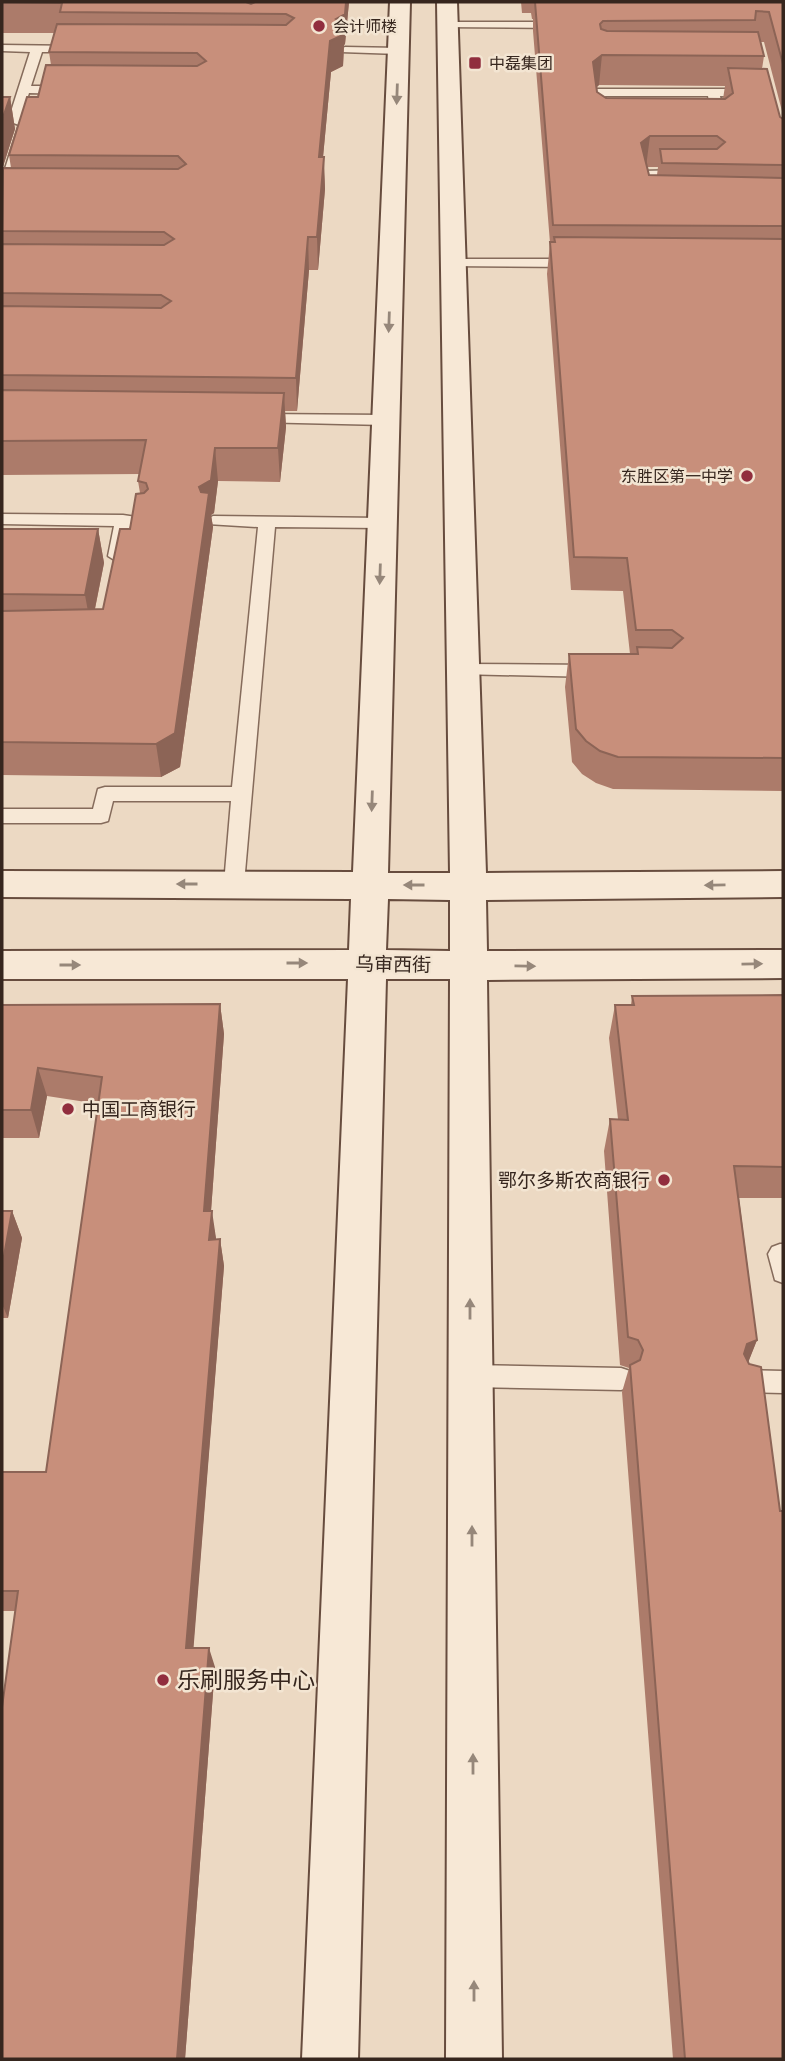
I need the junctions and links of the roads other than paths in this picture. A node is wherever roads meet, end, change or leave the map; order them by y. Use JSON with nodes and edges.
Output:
{"nodes":[{"id":1,"x":400,"y":2,"type":"edge"},
{"id":2,"x":447,"y":13,"type":"edge"},
{"id":3,"x":568,"y":25,"type":"edge"},
{"id":4,"x":2,"y":48,"type":"edge"},
{"id":5,"x":37,"y":48,"type":"junction"},
{"id":6,"x":92,"y":49,"type":"edge"},
{"id":7,"x":345,"y":50,"type":"edge"},
{"id":8,"x":399,"y":51,"type":"junction"},
{"id":9,"x":24,"y":89,"type":"junction"},
{"id":10,"x":78,"y":90,"type":"edge"},
{"id":11,"x":713,"y":93,"type":"junction"},
{"id":12,"x":769,"y":93,"type":"edge"},
{"id":13,"x":8,"y":121,"type":"edge"},
{"id":14,"x":616,"y":122,"type":"edge"},
{"id":15,"x":707,"y":123,"type":"edge"},
{"id":16,"x":7,"y":165,"type":"edge"},
{"id":17,"x":699,"y":174,"type":"edge"},
{"id":18,"x":7,"y":195,"type":"edge"},
{"id":19,"x":663,"y":201,"type":"edge"},
{"id":20,"x":453,"y":263,"type":"junction"},
{"id":21,"x":591,"y":264,"type":"edge"},
{"id":22,"x":248,"y":419,"type":"edge"},
{"id":23,"x":385,"y":420,"type":"junction"},
{"id":24,"x":2,"y":519,"type":"edge"},
{"id":25,"x":123,"y":520,"type":"junction"},
{"id":26,"x":142,"y":521,"type":"edge"},
{"id":27,"x":213,"y":522,"type":"dead end"},
{"id":28,"x":267,"y":522,"type":"junction"},
{"id":29,"x":382,"y":523,"type":"junction"},
{"id":30,"x":113,"y":572,"type":"edge"},
{"id":31,"x":463,"y":670,"type":"junction"},
{"id":32,"x":612,"y":671,"type":"edge"},
{"id":33,"x":241,"y":793,"type":"junction"},
{"id":34,"x":2,"y":816,"type":"edge"},
{"id":35,"x":2,"y":884,"type":"edge"},
{"id":36,"x":234,"y":884,"type":"junction"},
{"id":37,"x":369,"y":884,"type":"junction"},
{"id":38,"x":783,"y":884,"type":"edge"},
{"id":39,"x":468,"y":885,"type":"junction"},
{"id":40,"x":366,"y":963,"type":"junction"},
{"id":41,"x":783,"y":964,"type":"edge"},
{"id":42,"x":2,"y":965,"type":"edge"},
{"id":43,"x":468,"y":965,"type":"junction"},
{"id":44,"x":783,"y":1254,"type":"edge"},
{"id":45,"x":783,"y":1273,"type":"edge"},
{"id":46,"x":471,"y":1376,"type":"junction"},
{"id":47,"x":621,"y":1379,"type":"dead end"},
{"id":48,"x":748,"y":1381,"type":"edge"},
{"id":49,"x":783,"y":1382,"type":"edge"},
{"id":50,"x":330,"y":2059,"type":"edge"},
{"id":51,"x":474,"y":2059,"type":"edge"}],
"edges":[{"from":1,"to":8,"type":"street"},
{"from":2,"to":3,"type":"lane"},
{"from":2,"to":20,"type":"street"},
{"from":4,"to":5,"type":"lane"},
{"from":5,"to":6,"type":"lane"},
{"from":5,"to":9,"type":"lane"},
{"from":7,"to":8,"type":"lane"},
{"from":8,"to":23,"type":"street","one_way":true},
{"from":9,"to":10,"type":"lane"},
{"from":9,"to":13,"type":"lane"},
{"from":11,"to":12,"type":"lane"},
{"from":11,"to":14,"type":"lane"},
{"from":11,"to":15,"type":"lane"},
{"from":13,"to":16,"type":"lane"},
{"from":16,"to":18,"type":"lane"},
{"from":17,"to":19,"type":"lane"},
{"from":20,"to":21,"type":"lane"},
{"from":20,"to":31,"type":"street"},
{"from":22,"to":23,"type":"lane"},
{"from":23,"to":29,"type":"street"},
{"from":24,"to":25,"type":"lane"},
{"from":25,"to":26,"type":"lane"},
{"from":25,"to":30,"type":"lane"},
{"from":27,"to":28,"type":"lane"},
{"from":28,"to":29,"type":"lane"},
{"from":28,"to":33,"type":"lane"},
{"from":29,"to":37,"type":"street","one_way":true},
{"from":31,"to":32,"type":"lane"},
{"from":31,"to":39,"type":"street"},
{"from":33,"to":34,"type":"lane"},
{"from":33,"to":36,"type":"lane"},
{"from":36,"to":35,"type":"street","one_way":true},
{"from":36,"to":37,"type":"street"},
{"from":39,"to":37,"type":"street","one_way":true},
{"from":37,"to":40,"type":"street"},
{"from":38,"to":39,"type":"street","one_way":true},
{"from":39,"to":43,"type":"street"},
{"from":42,"to":40,"type":"street","name":"乌审西街","one_way":true},
{"from":40,"to":43,"type":"street","name":"乌审西街"},
{"from":40,"to":50,"type":"street"},
{"from":43,"to":41,"type":"street","name":"乌审西街","one_way":true},
{"from":46,"to":43,"type":"street","one_way":true},
{"from":44,"to":45,"type":"lane"},
{"from":46,"to":47,"type":"lane"},
{"from":51,"to":46,"type":"street","one_way":true},
{"from":48,"to":49,"type":"lane"}]}
